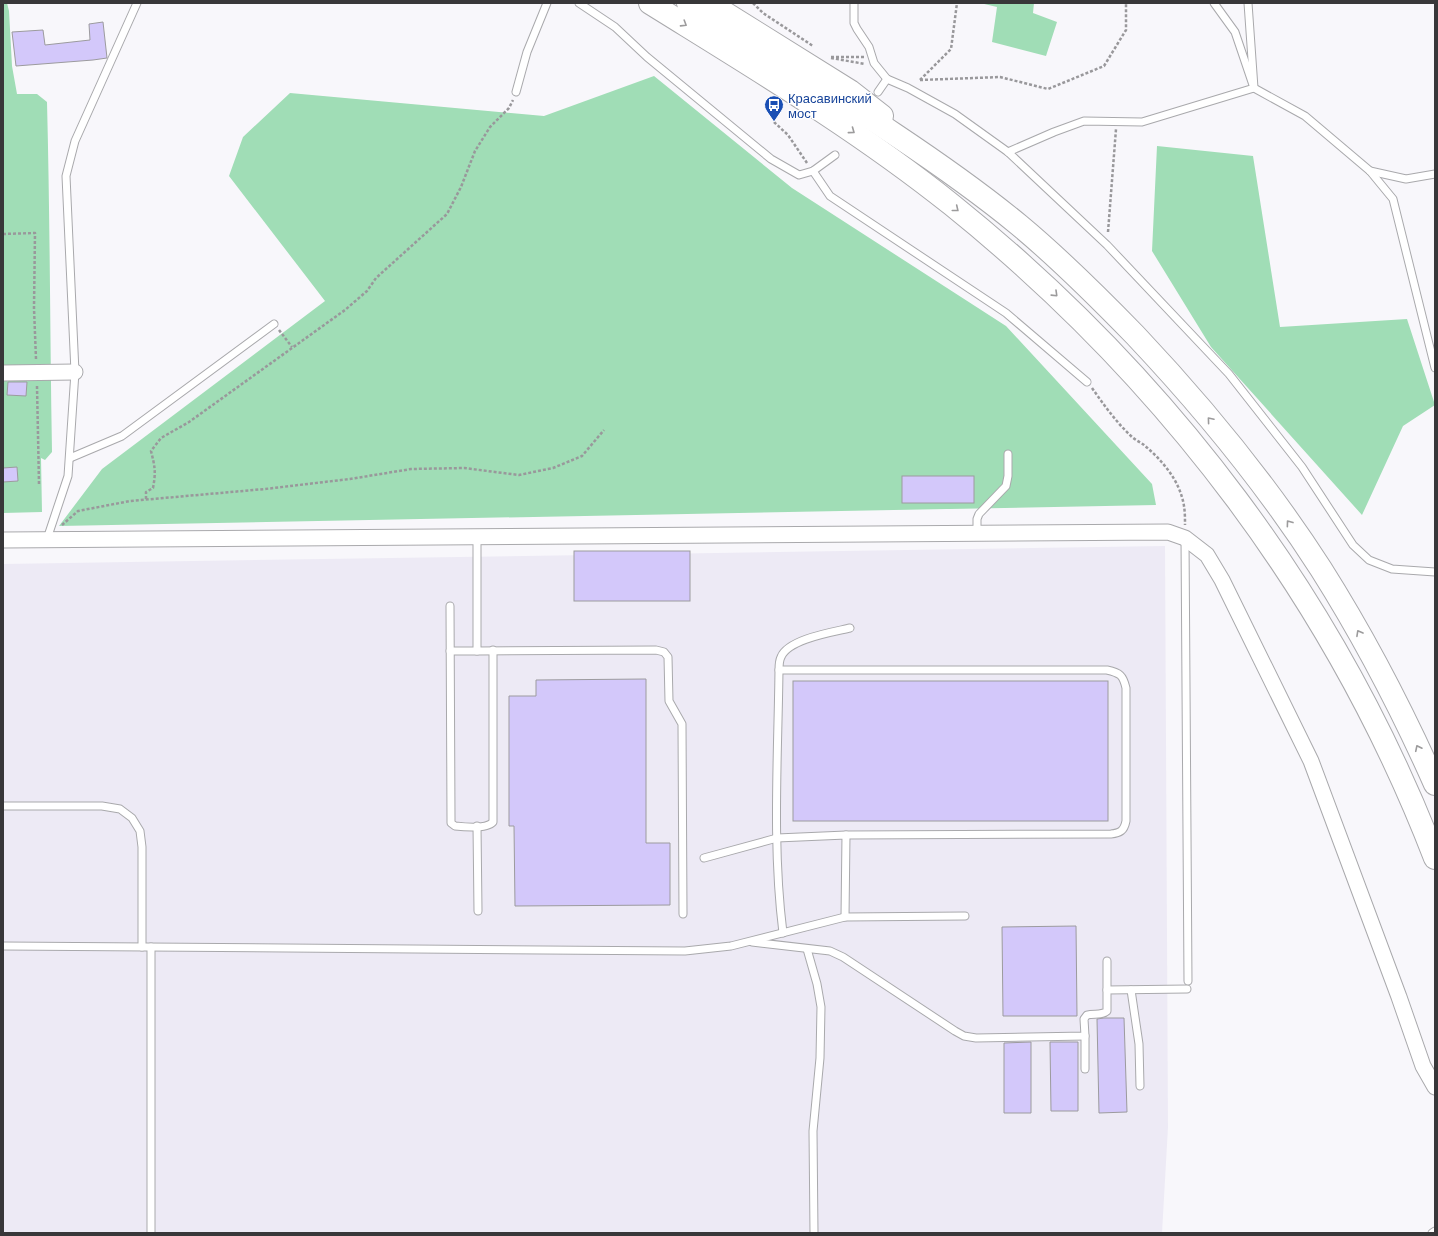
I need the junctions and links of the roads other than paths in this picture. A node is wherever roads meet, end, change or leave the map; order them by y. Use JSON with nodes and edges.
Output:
{"nodes":[{"id":1,"x":137,"y":3,"type":"edge"},
{"id":2,"x":547,"y":3,"type":"edge"},
{"id":3,"x":579,"y":3,"type":"edge"},
{"id":4,"x":650,"y":3,"type":"edge"},
{"id":5,"x":688,"y":3,"type":"edge"},
{"id":6,"x":709,"y":3,"type":"edge"},
{"id":7,"x":854,"y":3,"type":"edge"},
{"id":8,"x":1214,"y":3,"type":"edge"},
{"id":9,"x":1248,"y":3,"type":"edge"},
{"id":10,"x":750,"y":28,"type":"junction"},
{"id":11,"x":887,"y":79,"type":"junction"},
{"id":12,"x":1254,"y":88,"type":"junction"},
{"id":13,"x":516,"y":92,"type":"road end"},
{"id":14,"x":878,"y":92,"type":"dead end"},
{"id":15,"x":1008,"y":152,"type":"junction"},
{"id":16,"x":835,"y":155,"type":"dead end"},
{"id":17,"x":929,"y":157,"type":"junction"},
{"id":18,"x":812,"y":171,"type":"junction"},
{"id":19,"x":1370,"y":171,"type":"junction"},
{"id":20,"x":1435,"y":174,"type":"edge"},
{"id":21,"x":274,"y":324,"type":"road end"},
{"id":22,"x":1435,"y":368,"type":"edge"},
{"id":23,"x":75,"y":372,"type":"junction"},
{"id":24,"x":3,"y":373,"type":"edge"},
{"id":25,"x":1087,"y":382,"type":"road end"},
{"id":26,"x":1008,"y":454,"type":"dead end"},
{"id":27,"x":70,"y":458,"type":"junction"},
{"id":28,"x":977,"y":533,"type":"junction"},
{"id":29,"x":477,"y":537,"type":"junction"},
{"id":30,"x":1186,"y":538,"type":"junction"},
{"id":31,"x":47,"y":539,"type":"junction"},
{"id":32,"x":3,"y":540,"type":"edge"},
{"id":33,"x":1435,"y":572,"type":"edge"},
{"id":34,"x":450,"y":606,"type":"dead end"},
{"id":35,"x":850,"y":628,"type":"dead end"},
{"id":36,"x":493,"y":650,"type":"junction"},
{"id":37,"x":450,"y":651,"type":"junction"},
{"id":38,"x":477,"y":651,"type":"junction"},
{"id":39,"x":779,"y":670,"type":"junction"},
{"id":40,"x":1435,"y":784,"type":"edge"},
{"id":41,"x":3,"y":806,"type":"edge"},
{"id":42,"x":477,"y":826,"type":"junction"},
{"id":43,"x":846,"y":835,"type":"junction"},
{"id":44,"x":777,"y":838,"type":"junction"},
{"id":45,"x":704,"y":858,"type":"dead end"},
{"id":46,"x":1435,"y":858,"type":"edge"},
{"id":47,"x":478,"y":911,"type":"dead end"},
{"id":48,"x":683,"y":914,"type":"dead end"},
{"id":49,"x":965,"y":916,"type":"dead end"},
{"id":50,"x":845,"y":917,"type":"junction"},
{"id":51,"x":783,"y":932,"type":"junction"},
{"id":52,"x":748,"y":942,"type":"junction"},
{"id":53,"x":3,"y":946,"type":"edge"},
{"id":54,"x":142,"y":947,"type":"junction"},
{"id":55,"x":151,"y":947,"type":"junction"},
{"id":56,"x":808,"y":949,"type":"junction"},
{"id":57,"x":1107,"y":961,"type":"dead end"},
{"id":58,"x":1188,"y":981,"type":"dead end"},
{"id":59,"x":1187,"y":989,"type":"dead end"},
{"id":60,"x":1107,"y":990,"type":"junction"},
{"id":61,"x":1131,"y":990,"type":"junction"},
{"id":62,"x":1085,"y":1036,"type":"junction"},
{"id":63,"x":1085,"y":1069,"type":"dead end"},
{"id":64,"x":1140,"y":1086,"type":"dead end"},
{"id":65,"x":1435,"y":1087,"type":"edge"},
{"id":66,"x":1435,"y":1231,"type":"edge"},
{"id":67,"x":151,"y":1233,"type":"edge"},
{"id":68,"x":814,"y":1233,"type":"edge"},
{"id":69,"x":1432,"y":1233,"type":"edge"}],
"edges":[{"from":1,"to":23,"type":"lane"},
{"from":2,"to":13,"type":"lane"},
{"from":3,"to":18,"type":"lane"},
{"from":4,"to":46,"type":"main road","one_way":true},
{"from":5,"to":10,"type":"main road"},
{"from":5,"to":17,"type":"main road"},
{"from":6,"to":10,"type":"main road"},
{"from":7,"to":11,"type":"lane"},
{"from":8,"to":12,"type":"lane"},
{"from":9,"to":12,"type":"lane"},
{"from":10,"to":17,"type":"main road"},
{"from":11,"to":14,"type":"lane"},
{"from":11,"to":15,"type":"lane"},
{"from":12,"to":15,"type":"lane"},
{"from":12,"to":19,"type":"lane"},
{"from":15,"to":33,"type":"lane"},
{"from":16,"to":18,"type":"lane"},
{"from":40,"to":17,"type":"main road","one_way":true},
{"from":18,"to":25,"type":"lane"},
{"from":19,"to":20,"type":"lane"},
{"from":19,"to":22,"type":"lane"},
{"from":21,"to":27,"type":"lane"},
{"from":23,"to":24,"type":"street"},
{"from":23,"to":27,"type":"lane"},
{"from":26,"to":28,"type":"lane"},
{"from":27,"to":31,"type":"lane"},
{"from":28,"to":29,"type":"street"},
{"from":28,"to":30,"type":"street"},
{"from":29,"to":31,"type":"street"},
{"from":29,"to":38,"type":"lane"},
{"from":30,"to":58,"type":"lane"},
{"from":30,"to":65,"type":"street"},
{"from":31,"to":32,"type":"street"},
{"from":34,"to":37,"type":"lane"},
{"from":35,"to":39,"type":"lane"},
{"from":36,"to":38,"type":"lane"},
{"from":36,"to":42,"type":"lane"},
{"from":36,"to":48,"type":"lane"},
{"from":37,"to":38,"type":"lane"},
{"from":37,"to":42,"type":"lane"},
{"from":39,"to":43,"type":"lane"},
{"from":39,"to":44,"type":"lane"},
{"from":41,"to":54,"type":"lane"},
{"from":42,"to":47,"type":"lane"},
{"from":43,"to":44,"type":"lane"},
{"from":43,"to":50,"type":"lane"},
{"from":44,"to":45,"type":"lane"},
{"from":44,"to":51,"type":"lane"},
{"from":49,"to":50,"type":"lane"},
{"from":50,"to":51,"type":"lane"},
{"from":51,"to":52,"type":"lane"},
{"from":52,"to":55,"type":"lane"},
{"from":52,"to":56,"type":"lane"},
{"from":53,"to":54,"type":"lane"},
{"from":54,"to":55,"type":"lane"},
{"from":55,"to":67,"type":"lane"},
{"from":56,"to":62,"type":"lane"},
{"from":56,"to":68,"type":"lane"},
{"from":57,"to":60,"type":"lane"},
{"from":59,"to":61,"type":"lane"},
{"from":60,"to":61,"type":"lane"},
{"from":60,"to":62,"type":"lane"},
{"from":61,"to":64,"type":"lane"},
{"from":62,"to":63,"type":"lane"},
{"from":66,"to":69,"type":"lane"}]}
